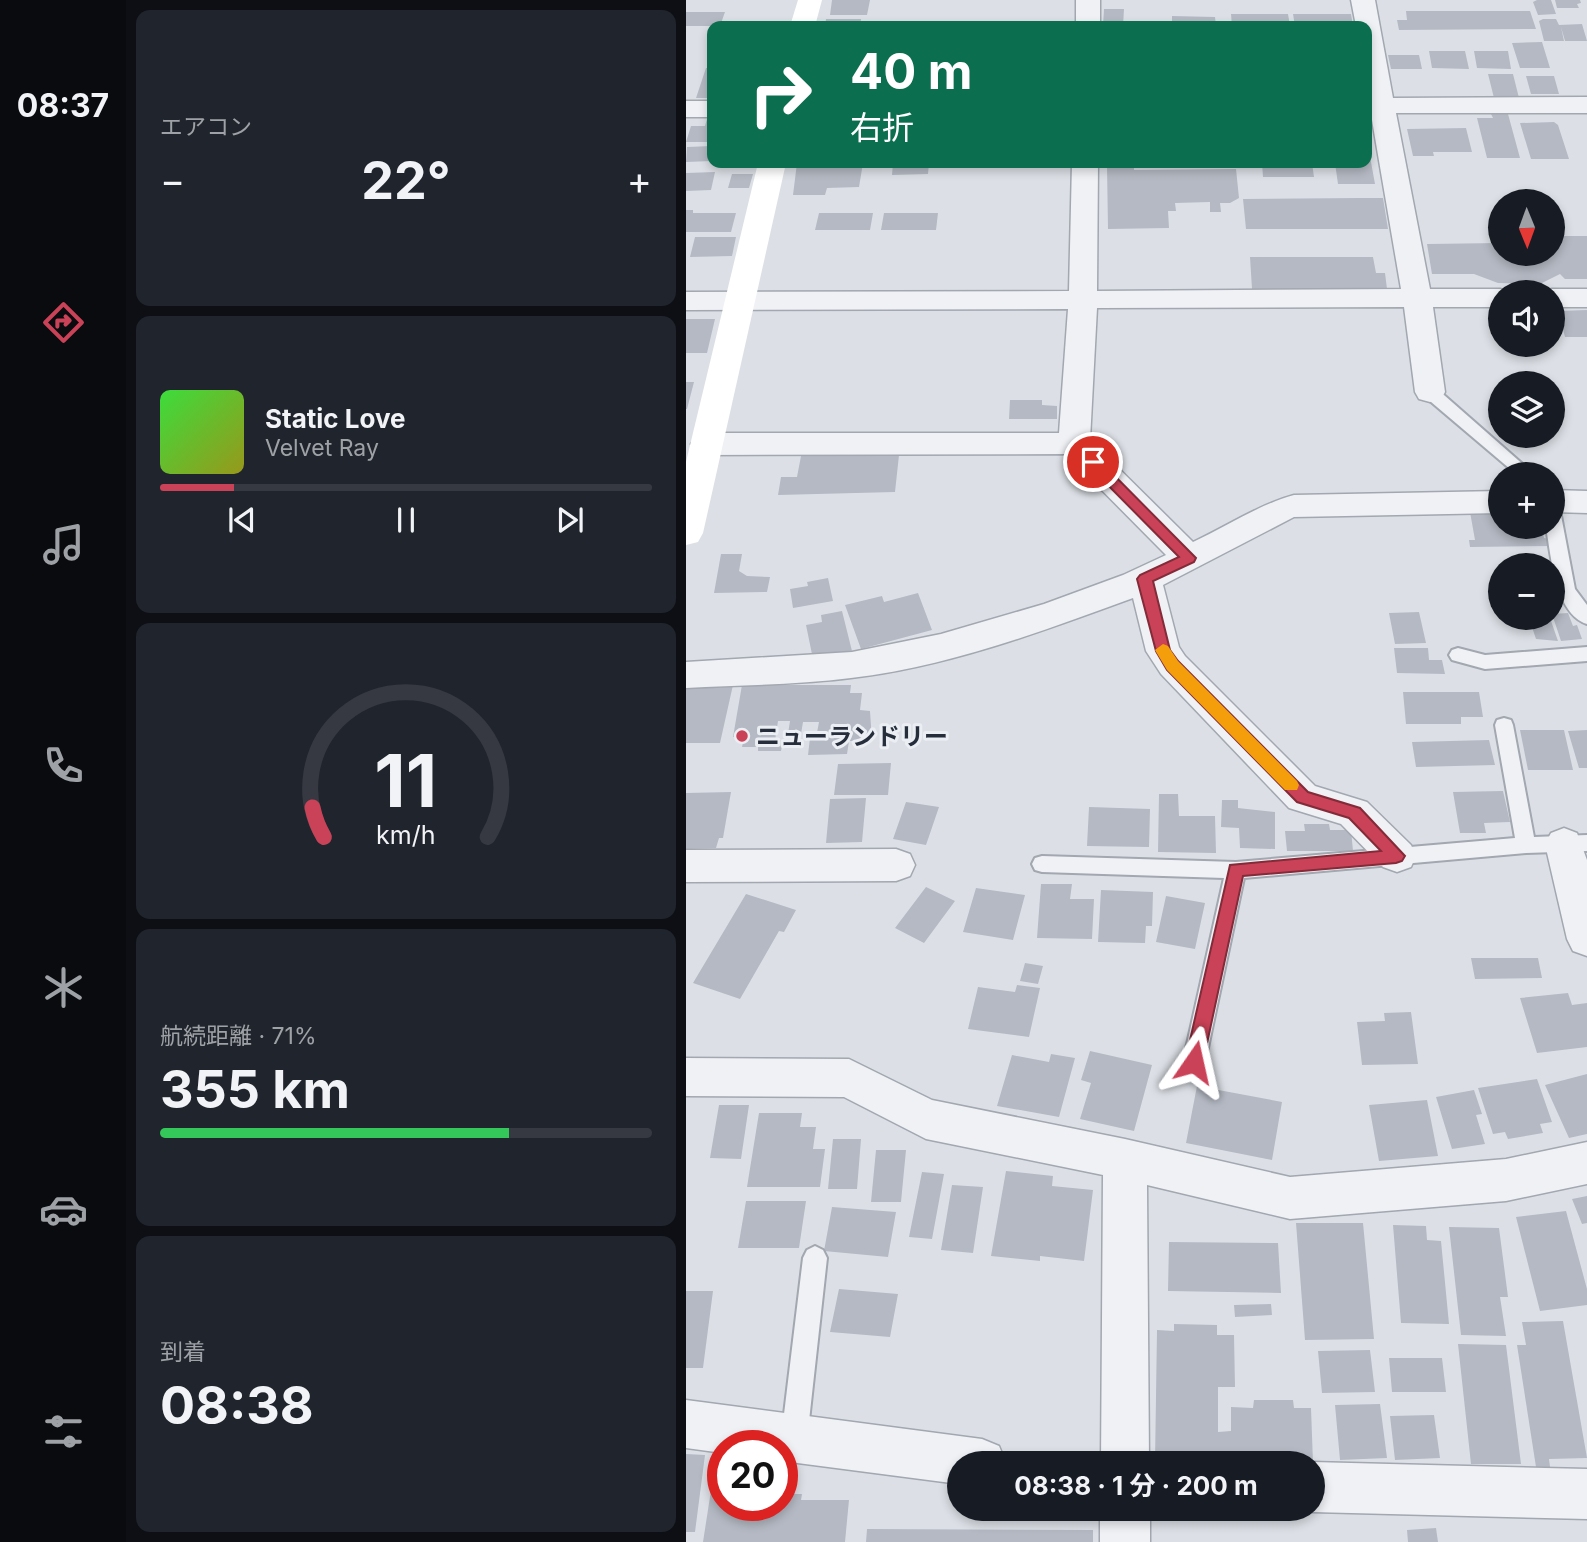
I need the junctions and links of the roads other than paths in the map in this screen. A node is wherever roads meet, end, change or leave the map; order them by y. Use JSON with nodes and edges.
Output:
{"nodes":[{"id":1,"x":810,"y":0,"type":"edge"},
{"id":2,"x":1088,"y":0,"type":"edge"},
{"id":3,"x":1363,"y":0,"type":"edge"},
{"id":4,"x":804,"y":21,"type":"edge"},
{"id":5,"x":1088,"y":21,"type":"edge"},
{"id":6,"x":1365,"y":21,"type":"edge"},
{"id":7,"x":1372,"y":87,"type":"edge"},
{"id":8,"x":1587,"y":105,"type":"edge"},
{"id":9,"x":1374,"y":106,"type":"edge"},
{"id":10,"x":686,"y":108,"type":"edge"},
{"id":11,"x":707,"y":108,"type":"edge"},
{"id":12,"x":771,"y":168,"type":"edge"},
{"id":13,"x":1085,"y":168,"type":"edge"},
{"id":14,"x":1417,"y":298,"type":"junction"},
{"id":15,"x":1488,"y":298,"type":"edge"},
{"id":16,"x":1565,"y":298,"type":"edge"},
{"id":17,"x":1587,"y":298,"type":"edge"},
{"id":18,"x":1083,"y":299,"type":"junction"},
{"id":19,"x":686,"y":301,"type":"edge"},
{"id":20,"x":740,"y":301,"type":"junction"},
{"id":21,"x":1430,"y":392,"type":"joint"},
{"id":22,"x":1074,"y":443,"type":"junction"},
{"id":23,"x":707,"y":444,"type":"junction"},
{"id":24,"x":1512,"y":462,"type":"edge"},
{"id":25,"x":1565,"y":501,"type":"edge"},
{"id":26,"x":1488,"y":502,"type":"edge"},
{"id":27,"x":1587,"y":502,"type":"edge"},
{"id":28,"x":686,"y":533,"type":"edge"},
{"id":29,"x":1557,"y":539,"type":"edge"},
{"id":30,"x":1189,"y":558,"type":"junction"},
{"id":31,"x":1145,"y":579,"type":"junction"},
{"id":32,"x":1587,"y":617,"type":"edge"},
{"id":33,"x":1587,"y":654,"type":"edge"},
{"id":34,"x":1458,"y":655,"type":"dead end"},
{"id":35,"x":686,"y":675,"type":"edge"},
{"id":36,"x":1504,"y":725,"type":"dead end"},
{"id":37,"x":1576,"y":844,"type":"edge"},
{"id":38,"x":1526,"y":845,"type":"junction"},
{"id":39,"x":1396,"y":856,"type":"junction"},
{"id":40,"x":1042,"y":864,"type":"dead end"},
{"id":41,"x":896,"y":865,"type":"dead end"},
{"id":42,"x":686,"y":866,"type":"edge"},
{"id":43,"x":1236,"y":870,"type":"junction"},
{"id":44,"x":1587,"y":939,"type":"edge"},
{"id":45,"x":1194,"y":1062,"type":"dead end"},
{"id":46,"x":686,"y":1077,"type":"edge"},
{"id":47,"x":1125,"y":1159,"type":"junction"},
{"id":48,"x":1587,"y":1163,"type":"edge"},
{"id":49,"x":815,"y":1258,"type":"dead end"},
{"id":50,"x":686,"y":1424,"type":"edge"},
{"id":51,"x":732,"y":1430,"type":"edge"},
{"id":52,"x":795,"y":1430,"type":"edge"},
{"id":53,"x":798,"y":1439,"type":"edge"},
{"id":54,"x":1125,"y":1451,"type":"edge"},
{"id":55,"x":947,"y":1458,"type":"edge"},
{"id":56,"x":1325,"y":1487,"type":"edge"},
{"id":57,"x":1587,"y":1494,"type":"edge"},
{"id":58,"x":1125,"y":1521,"type":"edge"},
{"id":59,"x":1125,"y":1542,"type":"edge"}],
"edges":[{"from":1,"to":4,"type":"street"},
{"from":2,"to":5,"type":"street"},
{"from":3,"to":6,"type":"street"},
{"from":7,"to":9,"type":"street"},
{"from":8,"to":9,"type":"street"},
{"from":9,"to":14,"type":"street"},
{"from":10,"to":11,"type":"street"},
{"from":12,"to":20,"type":"street"},
{"from":13,"to":18,"type":"street"},
{"from":14,"to":15,"type":"street"},
{"from":14,"to":18,"type":"street"},
{"from":14,"to":21,"type":"street"},
{"from":16,"to":17,"type":"street"},
{"from":18,"to":20,"type":"street"},
{"from":18,"to":22,"type":"street"},
{"from":19,"to":20,"type":"street"},
{"from":20,"to":23,"type":"street"},
{"from":21,"to":24,"type":"lane"},
{"from":22,"to":23,"type":"street"},
{"from":22,"to":30,"type":"street"},
{"from":23,"to":28,"type":"street"},
{"from":25,"to":27,"type":"street"},
{"from":26,"to":30,"type":"street"},
{"from":29,"to":32,"type":"lane"},
{"from":30,"to":31,"type":"street"},
{"from":31,"to":35,"type":"street"},
{"from":31,"to":39,"type":"street"},
{"from":33,"to":34,"type":"lane"},
{"from":36,"to":38,"type":"lane"},
{"from":37,"to":38,"type":"lane"},
{"from":37,"to":44,"type":"street"},
{"from":38,"to":39,"type":"lane"},
{"from":39,"to":43,"type":"lane"},
{"from":40,"to":43,"type":"lane"},
{"from":41,"to":42,"type":"street"},
{"from":43,"to":45,"type":"lane"},
{"from":46,"to":47,"type":"street"},
{"from":47,"to":48,"type":"street"},
{"from":47,"to":54,"type":"street"},
{"from":49,"to":52,"type":"lane"},
{"from":50,"to":51,"type":"street"},
{"from":53,"to":55,"type":"street"},
{"from":56,"to":57,"type":"street"},
{"from":58,"to":59,"type":"street"}]}
